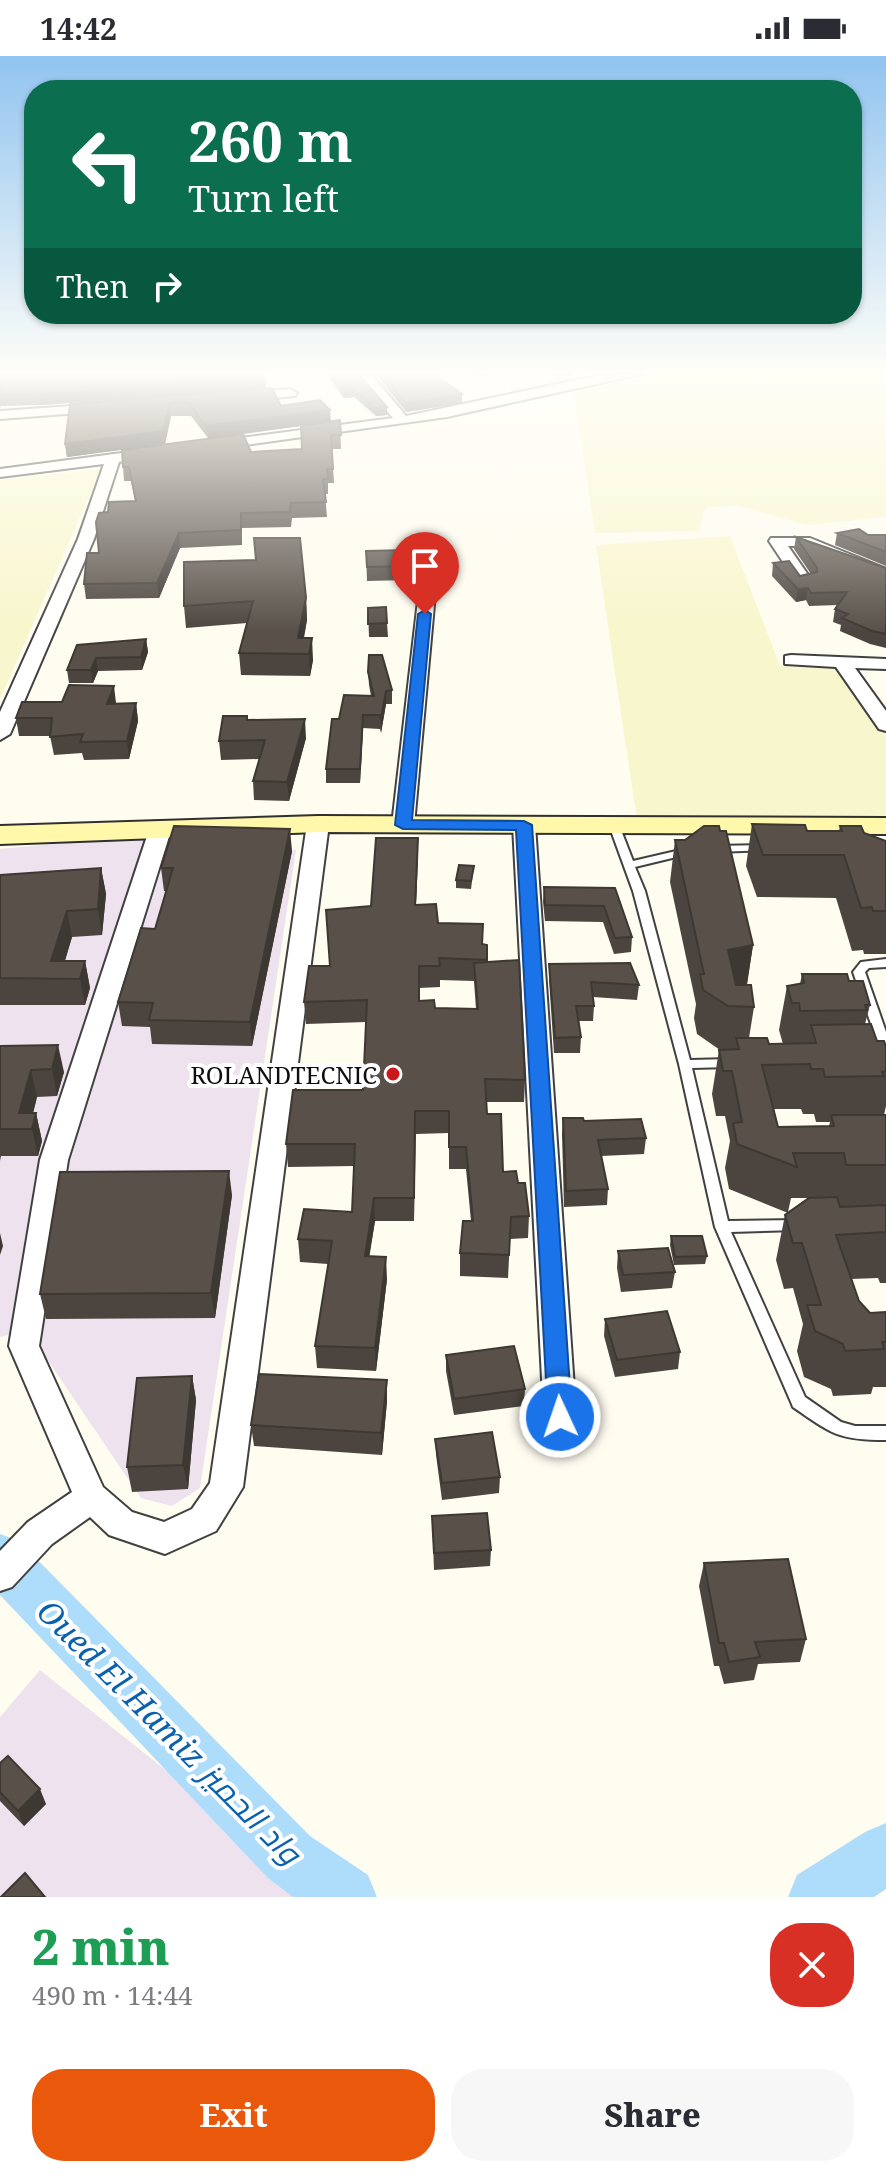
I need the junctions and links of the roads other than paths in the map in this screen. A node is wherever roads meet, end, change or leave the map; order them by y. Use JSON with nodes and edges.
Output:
{"nodes":[{"id":1,"x":99,"y":460,"type":"edge"},
{"id":2,"x":112,"y":460,"type":"edge"},
{"id":3,"x":0,"y":473,"type":"edge"},
{"id":4,"x":886,"y":575,"type":"edge"},
{"id":5,"x":805,"y":582,"type":"edge"},
{"id":6,"x":428,"y":583,"type":"dead end"},
{"id":7,"x":791,"y":660,"type":"dead end"},
{"id":8,"x":841,"y":662,"type":"junction"},
{"id":9,"x":886,"y":664,"type":"edge"},
{"id":10,"x":886,"y":725,"type":"edge"},
{"id":11,"x":0,"y":734,"type":"edge"},
{"id":12,"x":318,"y":824,"type":"junction"},
{"id":13,"x":403,"y":825,"type":"junction"},
{"id":14,"x":524,"y":825,"type":"junction"},
{"id":15,"x":614,"y":825,"type":"junction"},
{"id":16,"x":886,"y":826,"type":"edge"},
{"id":17,"x":161,"y":827,"type":"junction"},
{"id":18,"x":0,"y":835,"type":"edge"},
{"id":19,"x":778,"y":848,"type":"edge"},
{"id":20,"x":629,"y":865,"type":"junction"},
{"id":21,"x":886,"y":963,"type":"edge"},
{"id":22,"x":886,"y":1050,"type":"edge"},
{"id":23,"x":871,"y":1061,"type":"edge"},
{"id":24,"x":886,"y":1061,"type":"edge"},
{"id":25,"x":747,"y":1063,"type":"edge"},
{"id":26,"x":685,"y":1064,"type":"junction"},
{"id":27,"x":812,"y":1225,"type":"edge"},
{"id":28,"x":722,"y":1227,"type":"junction"},
{"id":29,"x":560,"y":1417,"type":"dead end"},
{"id":30,"x":886,"y":1433,"type":"edge"},
{"id":31,"x":91,"y":1497,"type":"junction"},
{"id":32,"x":0,"y":1575,"type":"edge"}],
"edges":[{"from":1,"to":3,"type":"street"},
{"from":2,"to":11,"type":"street"},
{"from":4,"to":5,"type":"street"},
{"from":6,"to":13,"type":"street"},
{"from":7,"to":8,"type":"street"},
{"from":8,"to":9,"type":"street"},
{"from":8,"to":10,"type":"street"},
{"from":12,"to":13,"type":"main road"},
{"from":12,"to":17,"type":"main road"},
{"from":12,"to":31,"type":"street"},
{"from":13,"to":14,"type":"main road"},
{"from":14,"to":15,"type":"main road"},
{"from":14,"to":29,"type":"street"},
{"from":15,"to":16,"type":"main road"},
{"from":15,"to":20,"type":"lane"},
{"from":17,"to":18,"type":"main road"},
{"from":17,"to":31,"type":"street"},
{"from":19,"to":20,"type":"lane"},
{"from":20,"to":26,"type":"lane"},
{"from":21,"to":22,"type":"lane"},
{"from":23,"to":24,"type":"lane"},
{"from":25,"to":26,"type":"lane"},
{"from":26,"to":28,"type":"lane"},
{"from":27,"to":28,"type":"lane"},
{"from":28,"to":30,"type":"lane"},
{"from":31,"to":32,"type":"street"}]}
